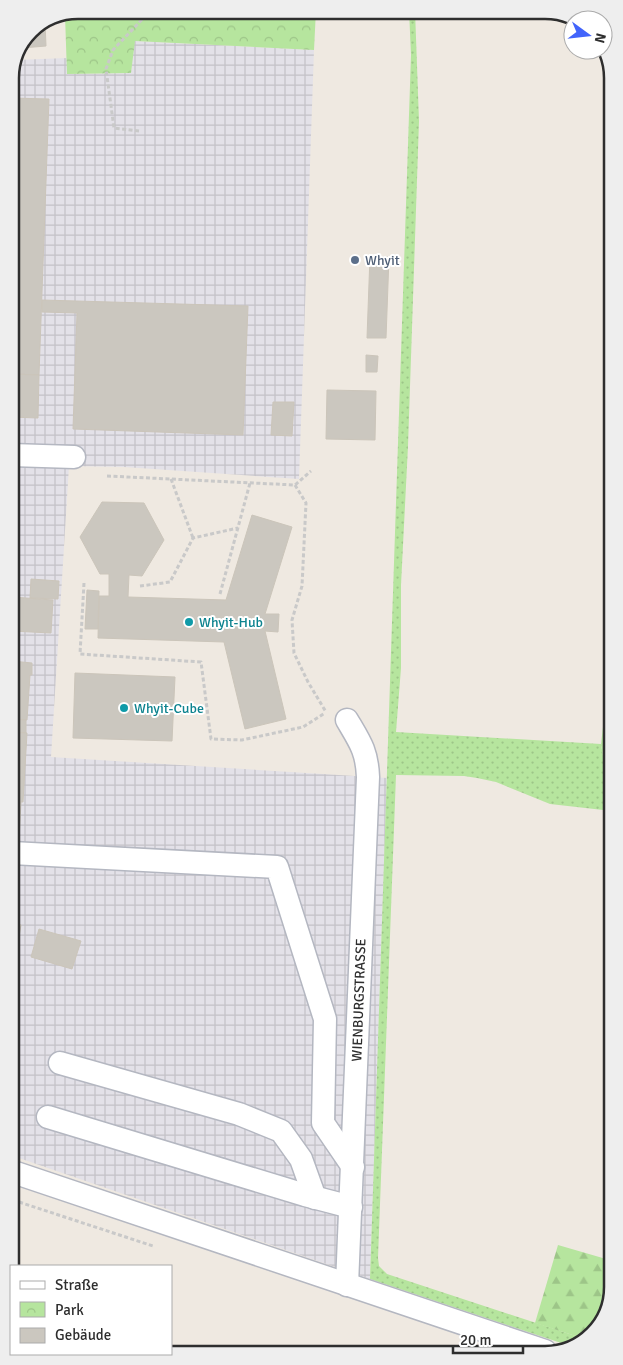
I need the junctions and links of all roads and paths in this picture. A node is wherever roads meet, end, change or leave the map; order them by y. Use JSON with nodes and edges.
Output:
{"nodes":[{"id":1,"x":143,"y":19,"type":"edge"},
{"id":2,"x":139,"y":132,"type":"dead end"},
{"id":3,"x":19,"y":455,"type":"edge"},
{"id":4,"x":74,"y":457,"type":"dead end"},
{"id":5,"x":311,"y":471,"type":"dead end"},
{"id":6,"x":107,"y":476,"type":"dead end"},
{"id":7,"x":171,"y":478,"type":"junction"},
{"id":8,"x":250,"y":483,"type":"junction"},
{"id":9,"x":295,"y":485,"type":"junction"},
{"id":10,"x":238,"y":528,"type":"junction"},
{"id":11,"x":193,"y":538,"type":"junction"},
{"id":12,"x":84,"y":583,"type":"dead end"},
{"id":13,"x":140,"y":586,"type":"dead end"},
{"id":14,"x":220,"y":594,"type":"dead end"},
{"id":15,"x":326,"y":712,"type":"junction"},
{"id":16,"x":340,"y":714,"type":"joint"},
{"id":17,"x":19,"y":853,"type":"edge"},
{"id":18,"x":60,"y":1063,"type":"dead end"},
{"id":19,"x":48,"y":1117,"type":"dead end"},
{"id":20,"x":353,"y":1167,"type":"junction"},
{"id":21,"x":19,"y":1174,"type":"edge"},
{"id":22,"x":315,"y":1198,"type":"junction"},
{"id":23,"x":351,"y":1207,"type":"junction"},
{"id":24,"x":347,"y":1285,"type":"junction"},
{"id":25,"x":526,"y":1346,"type":"edge"}],
"edges":[{"from":1,"to":2,"type":"path"},
{"from":3,"to":4,"type":"street"},
{"from":5,"to":9,"type":"path"},
{"from":6,"to":7,"type":"path"},
{"from":7,"to":8,"type":"path"},
{"from":7,"to":11,"type":"path"},
{"from":8,"to":9,"type":"path"},
{"from":8,"to":10,"type":"path"},
{"from":9,"to":15,"type":"path"},
{"from":10,"to":11,"type":"path"},
{"from":10,"to":14,"type":"path"},
{"from":11,"to":13,"type":"path"},
{"from":12,"to":15,"type":"path"},
{"from":15,"to":16,"type":"path"},
{"from":16,"to":20,"type":"street","name":"WIENBURGSTRASSE"},
{"from":17,"to":20,"type":"street"},
{"from":18,"to":22,"type":"street"},
{"from":19,"to":22,"type":"street"},
{"from":20,"to":23,"type":"street","name":"WIENBURGSTRASSE"},
{"from":21,"to":24,"type":"street"},
{"from":22,"to":23,"type":"street"},
{"from":23,"to":24,"type":"street","name":"WIENBURGSTRASSE"},
{"from":24,"to":25,"type":"street"}]}
